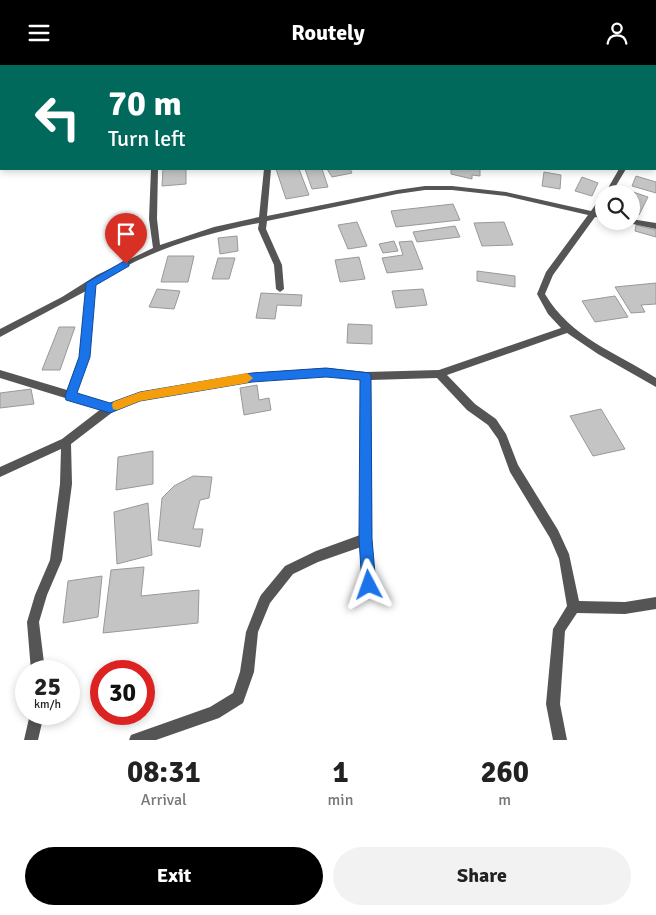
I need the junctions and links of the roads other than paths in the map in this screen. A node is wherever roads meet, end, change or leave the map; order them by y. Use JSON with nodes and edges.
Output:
{"nodes":[{"id":1,"x":154,"y":170,"type":"edge"},
{"id":2,"x":268,"y":170,"type":"edge"},
{"id":3,"x":621,"y":170,"type":"edge"},
{"id":4,"x":612,"y":185,"type":"edge"},
{"id":5,"x":594,"y":214,"type":"joint"},
{"id":6,"x":262,"y":219,"type":"junction"},
{"id":7,"x":640,"y":223,"type":"edge"},
{"id":8,"x":656,"y":226,"type":"edge"},
{"id":9,"x":157,"y":250,"type":"junction"},
{"id":10,"x":91,"y":283,"type":"junction"},
{"id":11,"x":280,"y":289,"type":"dead end"},
{"id":12,"x":570,"y":329,"type":"junction"},
{"id":13,"x":0,"y":333,"type":"edge"},
{"id":14,"x":439,"y":373,"type":"junction"},
{"id":15,"x":0,"y":375,"type":"edge"},
{"id":16,"x":366,"y":376,"type":"junction"},
{"id":17,"x":656,"y":383,"type":"edge"},
{"id":18,"x":70,"y":396,"type":"junction"},
{"id":19,"x":110,"y":408,"type":"junction"},
{"id":20,"x":66,"y":441,"type":"junction"},
{"id":21,"x":0,"y":472,"type":"edge"},
{"id":22,"x":366,"y":539,"type":"junction"},
{"id":23,"x":369,"y":585,"type":"dead end"},
{"id":24,"x":656,"y":603,"type":"edge"},
{"id":25,"x":574,"y":607,"type":"junction"},
{"id":26,"x":37,"y":660,"type":"edge"},
{"id":27,"x":34,"y":725,"type":"edge"},
{"id":28,"x":31,"y":740,"type":"edge"},
{"id":29,"x":136,"y":740,"type":"edge"},
{"id":30,"x":560,"y":740,"type":"edge"}],
"edges":[{"from":1,"to":9,"type":"street"},
{"from":2,"to":6,"type":"street"},
{"from":3,"to":4,"type":"street"},
{"from":5,"to":6,"type":"street"},
{"from":5,"to":12,"type":"street"},
{"from":6,"to":9,"type":"street"},
{"from":6,"to":11,"type":"street"},
{"from":7,"to":8,"type":"street"},
{"from":9,"to":10,"type":"street"},
{"from":10,"to":13,"type":"street"},
{"from":10,"to":18,"type":"street"},
{"from":12,"to":14,"type":"street"},
{"from":12,"to":17,"type":"street"},
{"from":14,"to":16,"type":"street"},
{"from":14,"to":25,"type":"street"},
{"from":15,"to":18,"type":"street"},
{"from":16,"to":19,"type":"street"},
{"from":16,"to":22,"type":"street"},
{"from":18,"to":19,"type":"street"},
{"from":19,"to":20,"type":"street"},
{"from":20,"to":21,"type":"street"},
{"from":20,"to":26,"type":"street"},
{"from":22,"to":23,"type":"street"},
{"from":22,"to":29,"type":"street"},
{"from":24,"to":25,"type":"street"},
{"from":25,"to":30,"type":"street"},
{"from":27,"to":28,"type":"street"}]}
